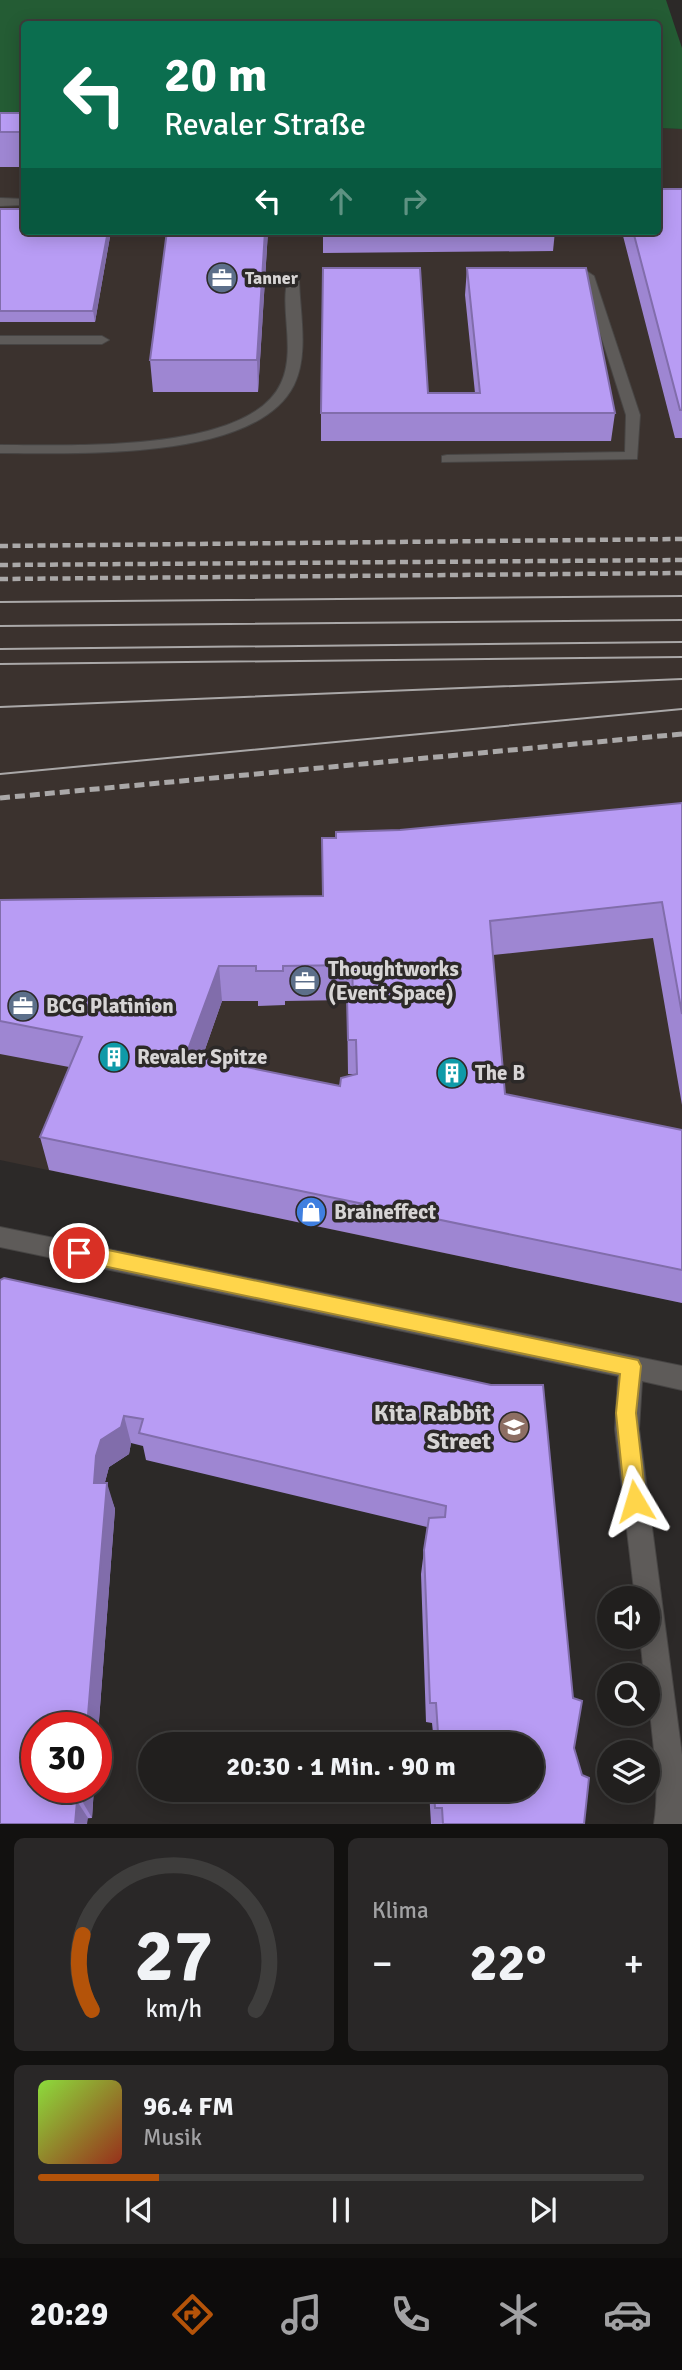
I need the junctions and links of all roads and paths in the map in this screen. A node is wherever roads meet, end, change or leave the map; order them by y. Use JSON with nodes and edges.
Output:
{"nodes":[{"id":1,"x":0,"y":202,"type":"edge"},
{"id":2,"x":21,"y":202,"type":"edge"},
{"id":3,"x":588,"y":276,"type":"edge"},
{"id":4,"x":293,"y":279,"type":"dead end"},
{"id":5,"x":102,"y":340,"type":"dead end"},
{"id":6,"x":0,"y":341,"type":"edge"},
{"id":7,"x":0,"y":449,"type":"edge"},
{"id":8,"x":447,"y":459,"type":"dead end"},
{"id":9,"x":0,"y":1237,"type":"edge"},
{"id":10,"x":631,"y":1366,"type":"junction"},
{"id":11,"x":682,"y":1378,"type":"edge"},
{"id":12,"x":668,"y":1824,"type":"edge"}],
"edges":[{"from":1,"to":2,"type":"street"},
{"from":3,"to":8,"type":"lane"},
{"from":4,"to":7,"type":"street"},
{"from":5,"to":6,"type":"street"},
{"from":9,"to":10,"type":"street"},
{"from":10,"to":11,"type":"street"},
{"from":10,"to":12,"type":"street"}]}
